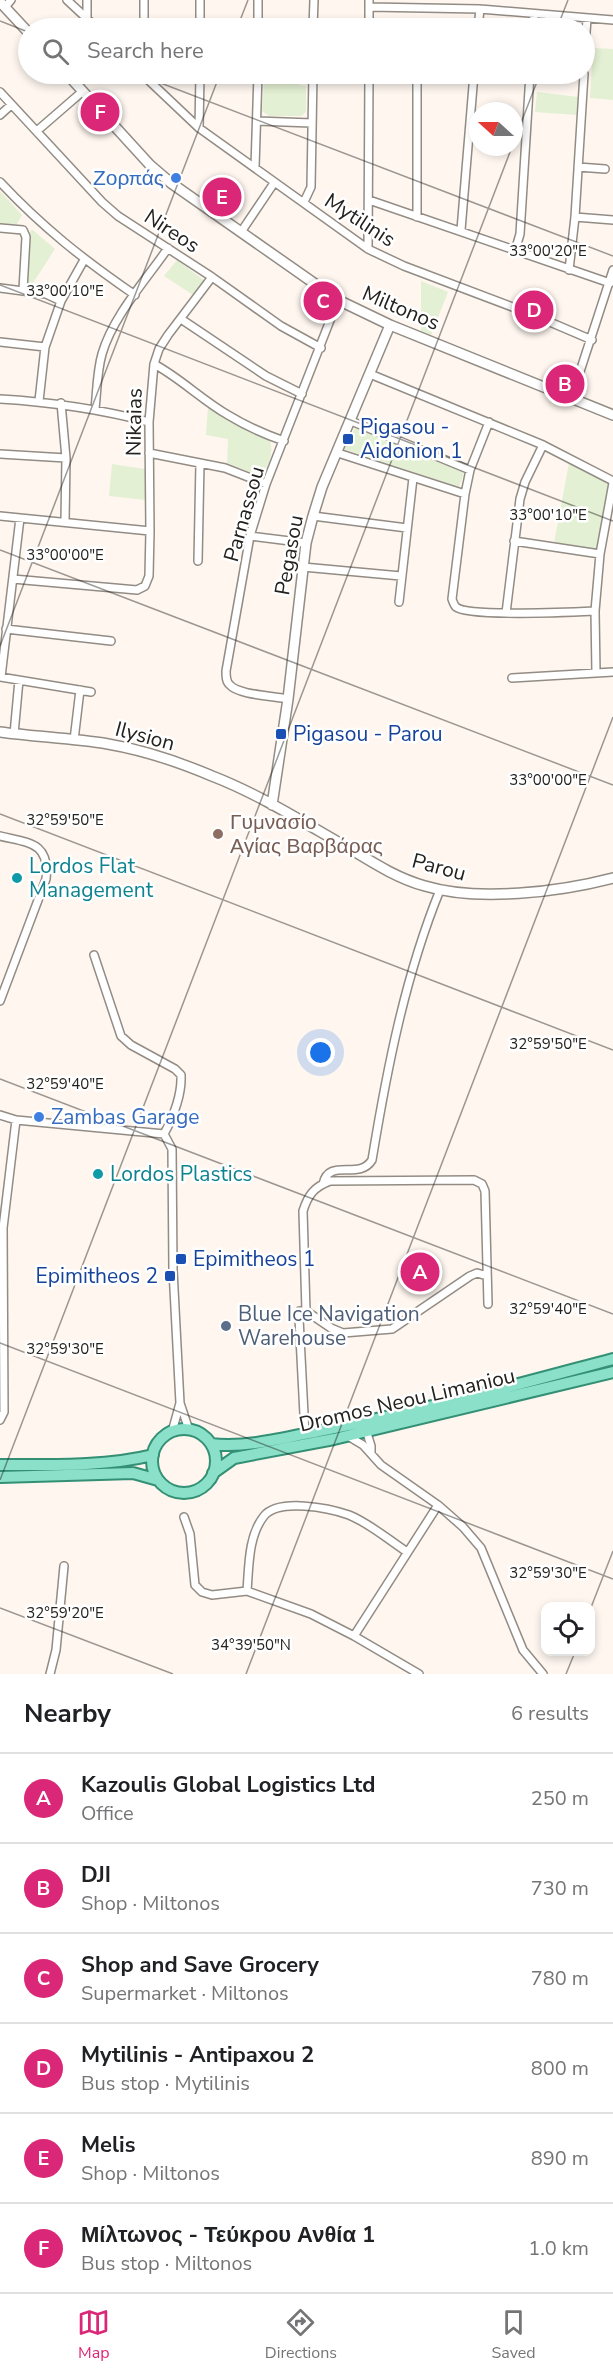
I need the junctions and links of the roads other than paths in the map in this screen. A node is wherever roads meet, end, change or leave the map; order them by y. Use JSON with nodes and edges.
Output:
{"nodes":[{"id":1,"x":67,"y":0,"type":"edge"},
{"id":2,"x":87,"y":0,"type":"edge"},
{"id":3,"x":144,"y":0,"type":"edge"},
{"id":4,"x":200,"y":0,"type":"edge"},
{"id":5,"x":258,"y":0,"type":"edge"},
{"id":6,"x":314,"y":0,"type":"edge"},
{"id":7,"x":5,"y":3,"type":"edge"},
{"id":8,"x":369,"y":4,"type":"edge"},
{"id":9,"x":438,"y":4,"type":"edge"},
{"id":10,"x":480,"y":9,"type":"junction"},
{"id":11,"x":534,"y":15,"type":"junction"},
{"id":12,"x":87,"y":18,"type":"joint"},
{"id":13,"x":144,"y":18,"type":"edge"},
{"id":14,"x":200,"y":18,"type":"edge"},
{"id":15,"x":258,"y":18,"type":"edge"},
{"id":16,"x":313,"y":18,"type":"edge"},
{"id":17,"x":479,"y":18,"type":"edge"},
{"id":18,"x":534,"y":18,"type":"edge"},
{"id":19,"x":574,"y":18,"type":"edge"},
{"id":20,"x":18,"y":19,"type":"edge"},
{"id":21,"x":595,"y":19,"type":"edge"},
{"id":22,"x":613,"y":20,"type":"edge"},
{"id":23,"x":76,"y":84,"type":"edge"},
{"id":24,"x":153,"y":84,"type":"edge"},
{"id":25,"x":200,"y":84,"type":"edge"},
{"id":26,"x":258,"y":84,"type":"edge"},
{"id":27,"x":313,"y":84,"type":"edge"},
{"id":28,"x":369,"y":84,"type":"edge"},
{"id":29,"x":417,"y":84,"type":"edge"},
{"id":30,"x":473,"y":84,"type":"edge"},
{"id":31,"x":529,"y":84,"type":"edge"},
{"id":32,"x":583,"y":84,"type":"edge"},
{"id":33,"x":83,"y":91,"type":"junction"},
{"id":34,"x":0,"y":92,"type":"edge"},
{"id":35,"x":11,"y":105,"type":"junction"},
{"id":36,"x":0,"y":115,"type":"edge"},
{"id":37,"x":257,"y":121,"type":"junction"},
{"id":38,"x":312,"y":123,"type":"junction"},
{"id":39,"x":199,"y":128,"type":"junction"},
{"id":40,"x":38,"y":130,"type":"junction"},
{"id":41,"x":255,"y":167,"type":"junction"},
{"id":42,"x":578,"y":167,"type":"junction"},
{"id":43,"x":605,"y":169,"type":"dead end"},
{"id":44,"x":0,"y":182,"type":"edge"},
{"id":45,"x":274,"y":183,"type":"junction"},
{"id":46,"x":369,"y":200,"type":"junction"},
{"id":47,"x":304,"y":202,"type":"junction"},
{"id":48,"x":417,"y":217,"type":"junction"},
{"id":49,"x":575,"y":217,"type":"junction"},
{"id":50,"x":613,"y":220,"type":"edge"},
{"id":51,"x":0,"y":228,"type":"edge"},
{"id":52,"x":461,"y":230,"type":"junction"},
{"id":53,"x":241,"y":232,"type":"junction"},
{"id":54,"x":168,"y":248,"type":"junction"},
{"id":55,"x":369,"y":249,"type":"junction"},
{"id":56,"x":516,"y":251,"type":"junction"},
{"id":57,"x":84,"y":260,"type":"junction"},
{"id":58,"x":569,"y":270,"type":"junction"},
{"id":59,"x":613,"y":270,"type":"edge"},
{"id":60,"x":212,"y":277,"type":"junction"},
{"id":61,"x":610,"y":283,"type":"junction"},
{"id":62,"x":0,"y":288,"type":"edge"},
{"id":63,"x":23,"y":290,"type":"junction"},
{"id":64,"x":135,"y":295,"type":"junction"},
{"id":65,"x":338,"y":300,"type":"junction"},
{"id":66,"x":61,"y":301,"type":"junction"},
{"id":67,"x":181,"y":319,"type":"junction"},
{"id":68,"x":390,"y":325,"type":"junction"},
{"id":69,"x":592,"y":340,"type":"junction"},
{"id":70,"x":0,"y":342,"type":"edge"},
{"id":71,"x":45,"y":347,"type":"junction"},
{"id":72,"x":321,"y":348,"type":"junction"},
{"id":73,"x":154,"y":364,"type":"junction"},
{"id":74,"x":370,"y":374,"type":"junction"},
{"id":75,"x":302,"y":394,"type":"junction"},
{"id":76,"x":572,"y":396,"type":"junction"},
{"id":77,"x":0,"y":399,"type":"edge"},
{"id":78,"x":39,"y":401,"type":"junction"},
{"id":79,"x":61,"y":403,"type":"junction"},
{"id":80,"x":95,"y":409,"type":"junction"},
{"id":81,"x":613,"y":415,"type":"edge"},
{"id":82,"x":351,"y":421,"type":"junction"},
{"id":83,"x":149,"y":422,"type":"junction"},
{"id":84,"x":489,"y":422,"type":"junction"},
{"id":85,"x":284,"y":441,"type":"junction"},
{"id":86,"x":543,"y":445,"type":"junction"},
{"id":87,"x":149,"y":453,"type":"junction"},
{"id":88,"x":338,"y":453,"type":"junction"},
{"id":89,"x":0,"y":454,"type":"edge"},
{"id":90,"x":66,"y":458,"type":"junction"},
{"id":91,"x":200,"y":463,"type":"junction"},
{"id":92,"x":470,"y":470,"type":"junction"},
{"id":93,"x":413,"y":478,"type":"junction"},
{"id":94,"x":613,"y":482,"type":"edge"},
{"id":95,"x":266,"y":484,"type":"junction"},
{"id":96,"x":465,"y":494,"type":"junction"},
{"id":97,"x":0,"y":516,"type":"edge"},
{"id":98,"x":313,"y":516,"type":"junction"},
{"id":99,"x":20,"y":518,"type":"junction"},
{"id":100,"x":66,"y":522,"type":"junction"},
{"id":101,"x":407,"y":528,"type":"junction"},
{"id":102,"x":150,"y":531,"type":"junction"},
{"id":103,"x":250,"y":536,"type":"junction"},
{"id":104,"x":514,"y":541,"type":"junction"},
{"id":105,"x":306,"y":543,"type":"junction"},
{"id":106,"x":600,"y":554,"type":"junction"},
{"id":107,"x":198,"y":561,"type":"dead end"},
{"id":108,"x":303,"y":567,"type":"junction"},
{"id":109,"x":401,"y":576,"type":"junction"},
{"id":110,"x":13,"y":579,"type":"junction"},
{"id":111,"x":399,"y":602,"type":"dead end"},
{"id":112,"x":595,"y":611,"type":"junction"},
{"id":113,"x":506,"y":613,"type":"junction"},
{"id":114,"x":6,"y":629,"type":"junction"},
{"id":115,"x":111,"y":641,"type":"dead end"},
{"id":116,"x":613,"y":672,"type":"edge"},
{"id":117,"x":596,"y":673,"type":"junction"},
{"id":118,"x":1,"y":677,"type":"edge"},
{"id":119,"x":512,"y":678,"type":"dead end"},
{"id":120,"x":19,"y":680,"type":"junction"},
{"id":121,"x":80,"y":690,"type":"junction"},
{"id":122,"x":91,"y":692,"type":"dead end"},
{"id":123,"x":288,"y":699,"type":"junction"},
{"id":124,"x":0,"y":732,"type":"edge"},
{"id":125,"x":14,"y":734,"type":"junction"},
{"id":126,"x":74,"y":740,"type":"junction"},
{"id":127,"x":272,"y":805,"type":"junction"},
{"id":128,"x":0,"y":836,"type":"edge"},
{"id":129,"x":613,"y":878,"type":"edge"},
{"id":130,"x":440,"y":890,"type":"junction"},
{"id":131,"x":94,"y":955,"type":"dead end"},
{"id":132,"x":0,"y":1000,"type":"edge"},
{"id":133,"x":0,"y":1115,"type":"edge"},
{"id":134,"x":16,"y":1120,"type":"junction"},
{"id":135,"x":164,"y":1134,"type":"junction"},
{"id":136,"x":323,"y":1184,"type":"junction"},
{"id":137,"x":2,"y":1228,"type":"edge"},
{"id":138,"x":487,"y":1276,"type":"junction"},
{"id":139,"x":488,"y":1304,"type":"dead end"},
{"id":140,"x":306,"y":1311,"type":"junction"},
{"id":141,"x":613,"y":1359,"type":"edge"},
{"id":142,"x":613,"y":1372,"type":"edge"},
{"id":143,"x":180,"y":1403,"type":"junction"},
{"id":144,"x":0,"y":1420,"type":"edge"},
{"id":145,"x":189,"y":1430,"type":"junction"},
{"id":146,"x":344,"y":1431,"type":"junction"},
{"id":147,"x":367,"y":1431,"type":"junction"},
{"id":148,"x":171,"y":1432,"type":"junction"},
{"id":149,"x":305,"y":1434,"type":"junction"},
{"id":150,"x":211,"y":1444,"type":"junction"},
{"id":151,"x":371,"y":1453,"type":"junction"},
{"id":152,"x":153,"y":1455,"type":"junction"},
{"id":153,"x":0,"y":1466,"type":"edge"},
{"id":154,"x":213,"y":1473,"type":"junction"},
{"id":155,"x":0,"y":1477,"type":"edge"},
{"id":156,"x":158,"y":1480,"type":"junction"},
{"id":157,"x":438,"y":1505,"type":"junction"},
{"id":158,"x":184,"y":1517,"type":"dead end"},
{"id":159,"x":407,"y":1552,"type":"junction"},
{"id":160,"x":64,"y":1566,"type":"dead end"},
{"id":161,"x":247,"y":1591,"type":"junction"},
{"id":162,"x":354,"y":1636,"type":"junction"},
{"id":163,"x":50,"y":1674,"type":"edge"},
{"id":164,"x":419,"y":1674,"type":"edge"},
{"id":165,"x":543,"y":1674,"type":"edge"}],
"edges":[{"from":1,"to":12,"type":"street"},
{"from":2,"to":12,"type":"street"},
{"from":3,"to":13,"type":"street"},
{"from":4,"to":14,"type":"street"},
{"from":5,"to":15,"type":"street"},
{"from":6,"to":16,"type":"street"},
{"from":7,"to":20,"type":"street"},
{"from":8,"to":9,"type":"street"},
{"from":9,"to":10,"type":"street"},
{"from":10,"to":11,"type":"street"},
{"from":10,"to":17,"type":"street"},
{"from":11,"to":18,"type":"street"},
{"from":11,"to":19,"type":"street"},
{"from":21,"to":22,"type":"street"},
{"from":23,"to":33,"type":"street","name":"Miltonos"},
{"from":24,"to":39,"type":"street","name":"Mytilinis"},
{"from":25,"to":39,"type":"street"},
{"from":26,"to":37,"type":"street"},
{"from":27,"to":38,"type":"street"},
{"from":28,"to":46,"type":"street"},
{"from":29,"to":48,"type":"street"},
{"from":30,"to":52,"type":"street"},
{"from":31,"to":56,"type":"street"},
{"from":32,"to":42,"type":"street"},
{"from":33,"to":40,"type":"street"},
{"from":33,"to":53,"type":"street","name":"Miltonos"},
{"from":34,"to":35,"type":"street","name":"Nireos"},
{"from":35,"to":36,"type":"street"},
{"from":35,"to":40,"type":"street","name":"Nireos"},
{"from":37,"to":38,"type":"street"},
{"from":37,"to":41,"type":"street"},
{"from":38,"to":47,"type":"street"},
{"from":39,"to":41,"type":"street","name":"Mytilinis"},
{"from":40,"to":54,"type":"street","name":"Nireos"},
{"from":41,"to":45,"type":"street","name":"Mytilinis"},
{"from":42,"to":43,"type":"street"},
{"from":42,"to":49,"type":"street"},
{"from":44,"to":57,"type":"street"},
{"from":45,"to":47,"type":"street","name":"Mytilinis"},
{"from":45,"to":53,"type":"street"},
{"from":46,"to":48,"type":"street"},
{"from":46,"to":55,"type":"street"},
{"from":47,"to":55,"type":"street","name":"Mytilinis"},
{"from":48,"to":52,"type":"street"},
{"from":49,"to":50,"type":"street"},
{"from":49,"to":58,"type":"street"},
{"from":51,"to":63,"type":"street"},
{"from":52,"to":56,"type":"street"},
{"from":53,"to":65,"type":"street","name":"Miltonos"},
{"from":54,"to":60,"type":"street","name":"Nireos"},
{"from":54,"to":64,"type":"street"},
{"from":55,"to":69,"type":"street","name":"Mytilinis"},
{"from":56,"to":58,"type":"street"},
{"from":57,"to":64,"type":"street"},
{"from":57,"to":66,"type":"street"},
{"from":58,"to":61,"type":"street"},
{"from":59,"to":61,"type":"street"},
{"from":60,"to":67,"type":"street","name":"Nikaias"},
{"from":60,"to":72,"type":"street","name":"Nireos"},
{"from":61,"to":69,"type":"street"},
{"from":62,"to":63,"type":"street"},
{"from":63,"to":66,"type":"street"},
{"from":64,"to":80,"type":"street"},
{"from":65,"to":68,"type":"street","name":"Miltonos"},
{"from":65,"to":72,"type":"street","name":"Parnassou"},
{"from":66,"to":71,"type":"street"},
{"from":67,"to":73,"type":"street","name":"Nikaias"},
{"from":67,"to":75,"type":"street"},
{"from":68,"to":74,"type":"street","name":"Pegasou"},
{"from":68,"to":76,"type":"street","name":"Miltonos"},
{"from":69,"to":76,"type":"street"},
{"from":70,"to":71,"type":"street"},
{"from":71,"to":78,"type":"street"},
{"from":72,"to":75,"type":"street","name":"Parnassou"},
{"from":73,"to":83,"type":"street","name":"Nikaias"},
{"from":73,"to":85,"type":"street"},
{"from":74,"to":82,"type":"street","name":"Pegasou"},
{"from":74,"to":84,"type":"street"},
{"from":75,"to":85,"type":"street","name":"Parnassou"},
{"from":76,"to":81,"type":"street","name":"Miltonos"},
{"from":77,"to":78,"type":"street"},
{"from":78,"to":79,"type":"street"},
{"from":79,"to":80,"type":"street"},
{"from":79,"to":90,"type":"street"},
{"from":80,"to":83,"type":"street"},
{"from":82,"to":88,"type":"street","name":"Pegasou"},
{"from":82,"to":92,"type":"street"},
{"from":83,"to":87,"type":"street","name":"Nikaias"},
{"from":84,"to":86,"type":"street"},
{"from":84,"to":92,"type":"street"},
{"from":85,"to":95,"type":"street","name":"Parnassou"},
{"from":86,"to":94,"type":"street"},
{"from":86,"to":104,"type":"street"},
{"from":87,"to":91,"type":"street"},
{"from":87,"to":102,"type":"street","name":"Nikaias"},
{"from":88,"to":93,"type":"street"},
{"from":88,"to":98,"type":"street","name":"Pegasou"},
{"from":89,"to":90,"type":"street"},
{"from":90,"to":100,"type":"street"},
{"from":91,"to":95,"type":"street"},
{"from":91,"to":107,"type":"street"},
{"from":92,"to":96,"type":"street"},
{"from":93,"to":96,"type":"street"},
{"from":93,"to":101,"type":"street"},
{"from":94,"to":106,"type":"street"},
{"from":95,"to":103,"type":"street","name":"Parnassou"},
{"from":96,"to":113,"type":"street"},
{"from":97,"to":99,"type":"street"},
{"from":98,"to":101,"type":"street"},
{"from":98,"to":105,"type":"street","name":"Pegasou"},
{"from":99,"to":100,"type":"street"},
{"from":99,"to":110,"type":"street"},
{"from":100,"to":102,"type":"street"},
{"from":101,"to":109,"type":"street"},
{"from":102,"to":110,"type":"street","name":"Nikaias"},
{"from":103,"to":105,"type":"street"},
{"from":103,"to":123,"type":"street","name":"Parnassou"},
{"from":104,"to":106,"type":"street"},
{"from":104,"to":113,"type":"street"},
{"from":105,"to":108,"type":"street","name":"Pegasou"},
{"from":106,"to":112,"type":"street"},
{"from":108,"to":109,"type":"street"},
{"from":108,"to":123,"type":"street","name":"Pegasou"},
{"from":109,"to":111,"type":"street"},
{"from":110,"to":114,"type":"street"},
{"from":112,"to":113,"type":"street"},
{"from":112,"to":117,"type":"street"},
{"from":114,"to":115,"type":"street"},
{"from":114,"to":118,"type":"street"},
{"from":116,"to":117,"type":"street"},
{"from":117,"to":119,"type":"street"},
{"from":118,"to":120,"type":"street"},
{"from":120,"to":121,"type":"street"},
{"from":120,"to":125,"type":"street"},
{"from":121,"to":122,"type":"street"},
{"from":121,"to":126,"type":"street"},
{"from":123,"to":127,"type":"street","name":"Pegasou"},
{"from":124,"to":125,"type":"street","name":"Ilysion"},
{"from":125,"to":126,"type":"street","name":"Ilysion"},
{"from":126,"to":127,"type":"street","name":"Ilysion"},
{"from":127,"to":130,"type":"street","name":"Parou"},
{"from":128,"to":132,"type":"street"},
{"from":129,"to":130,"type":"street","name":"Parou"},
{"from":130,"to":136,"type":"street"},
{"from":131,"to":135,"type":"street"},
{"from":133,"to":134,"type":"street"},
{"from":134,"to":135,"type":"street"},
{"from":134,"to":137,"type":"street"},
{"from":135,"to":143,"type":"street"},
{"from":136,"to":138,"type":"street"},
{"from":136,"to":140,"type":"street"},
{"from":137,"to":144,"type":"street"},
{"from":138,"to":139,"type":"street"},
{"from":138,"to":140,"type":"street"},
{"from":140,"to":149,"type":"street"},
{"from":141,"to":146,"type":"main road","name":"Dromos Neou Limaniou"},
{"from":142,"to":147,"type":"main road","name":"Dromos Neou Limaniou"},
{"from":143,"to":145,"type":"street"},
{"from":143,"to":148,"type":"street"},
{"from":145,"to":148,"type":"main road"},
{"from":145,"to":150,"type":"main road"},
{"from":146,"to":147,"type":"main road","name":"Dromos Neou Limaniou"},
{"from":146,"to":149,"type":"main road","name":"Dromos Neou Limaniou"},
{"from":146,"to":151,"type":"street"},
{"from":146,"to":154,"type":"main road","name":"Dromos Neou Limaniou"},
{"from":147,"to":151,"type":"street"},
{"from":148,"to":152,"type":"main road"},
{"from":149,"to":150,"type":"main road","name":"Dromos Neou Limaniou"},
{"from":150,"to":154,"type":"main road"},
{"from":151,"to":157,"type":"street"},
{"from":152,"to":153,"type":"main road"},
{"from":152,"to":156,"type":"main road"},
{"from":154,"to":156,"type":"main road"},
{"from":155,"to":156,"type":"main road"},
{"from":157,"to":159,"type":"street"},
{"from":157,"to":165,"type":"street"},
{"from":158,"to":161,"type":"street"},
{"from":159,"to":161,"type":"street"},
{"from":159,"to":162,"type":"street"},
{"from":160,"to":163,"type":"street"},
{"from":161,"to":162,"type":"street"},
{"from":162,"to":164,"type":"street"}]}
